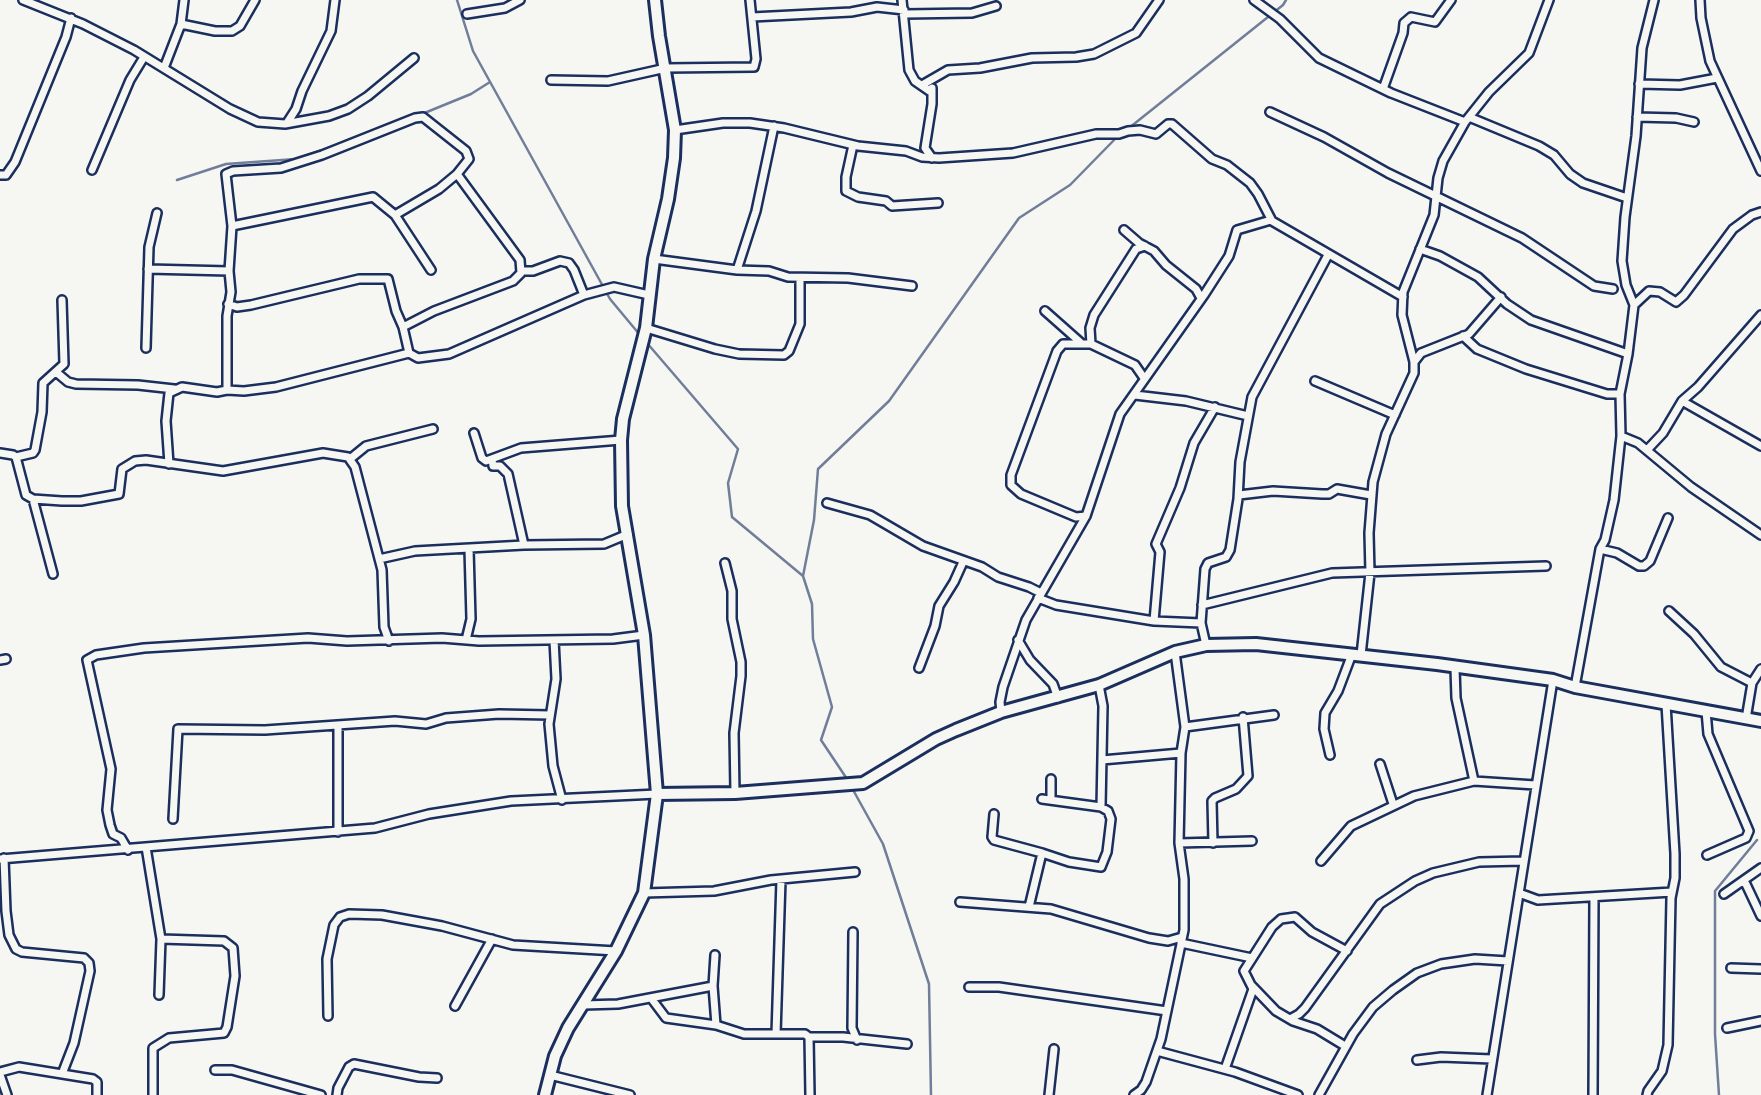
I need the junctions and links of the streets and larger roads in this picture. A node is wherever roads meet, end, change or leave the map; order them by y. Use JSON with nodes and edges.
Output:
{"nodes":[{"id":1,"x":23,"y":0,"type":"edge"},
{"id":2,"x":184,"y":0,"type":"edge"},
{"id":3,"x":255,"y":0,"type":"edge"},
{"id":4,"x":335,"y":0,"type":"edge"},
{"id":5,"x":520,"y":0,"type":"edge"},
{"id":6,"x":655,"y":0,"type":"edge"},
{"id":7,"x":750,"y":0,"type":"edge"},
{"id":8,"x":902,"y":0,"type":"edge"},
{"id":9,"x":1159,"y":0,"type":"edge"},
{"id":10,"x":1254,"y":0,"type":"edge"},
{"id":11,"x":1451,"y":0,"type":"edge"},
{"id":12,"x":1549,"y":0,"type":"edge"},
{"id":13,"x":1654,"y":0,"type":"edge"},
{"id":14,"x":1700,"y":0,"type":"edge"},
{"id":15,"x":996,"y":6,"type":"dead end"},
{"id":16,"x":904,"y":12,"type":"junction"},
{"id":17,"x":467,"y":14,"type":"dead end"},
{"id":18,"x":752,"y":18,"type":"junction"},
{"id":19,"x":71,"y":19,"type":"junction"},
{"id":20,"x":181,"y":24,"type":"junction"},
{"id":21,"x":144,"y":57,"type":"junction"},
{"id":22,"x":414,"y":58,"type":"dead end"},
{"id":23,"x":164,"y":68,"type":"junction"},
{"id":24,"x":666,"y":68,"type":"junction"},
{"id":25,"x":936,"y":78,"type":"junction"},
{"id":26,"x":1717,"y":78,"type":"junction"},
{"id":27,"x":551,"y":80,"type":"dead end"},
{"id":28,"x":1639,"y":84,"type":"junction"},
{"id":29,"x":922,"y":85,"type":"junction"},
{"id":30,"x":1383,"y":89,"type":"junction"},
{"id":31,"x":931,"y":92,"type":"junction"},
{"id":32,"x":1270,"y":112,"type":"dead end"},
{"id":33,"x":1637,"y":117,"type":"junction"},
{"id":34,"x":1467,"y":120,"type":"junction"},
{"id":35,"x":1694,"y":122,"type":"dead end"},
{"id":36,"x":286,"y":123,"type":"junction"},
{"id":37,"x":774,"y":126,"type":"junction"},
{"id":38,"x":675,"y":130,"type":"junction"},
{"id":39,"x":853,"y":145,"type":"junction"},
{"id":40,"x":925,"y":148,"type":"junction"},
{"id":41,"x":916,"y":155,"type":"junction"},
{"id":42,"x":932,"y":158,"type":"junction"},
{"id":43,"x":92,"y":170,"type":"dead end"},
{"id":44,"x":1761,"y":171,"type":"edge"},
{"id":45,"x":457,"y":174,"type":"junction"},
{"id":46,"x":0,"y":175,"type":"edge"},
{"id":47,"x":1437,"y":195,"type":"junction"},
{"id":48,"x":1627,"y":198,"type":"junction"},
{"id":49,"x":937,"y":203,"type":"dead end"},
{"id":50,"x":1761,"y":212,"type":"edge"},
{"id":51,"x":157,"y":213,"type":"dead end"},
{"id":52,"x":395,"y":215,"type":"junction"},
{"id":53,"x":1271,"y":220,"type":"junction"},
{"id":54,"x":232,"y":226,"type":"junction"},
{"id":55,"x":1124,"y":230,"type":"dead end"},
{"id":56,"x":1144,"y":246,"type":"junction"},
{"id":57,"x":1420,"y":249,"type":"junction"},
{"id":58,"x":1328,"y":255,"type":"junction"},
{"id":59,"x":654,"y":259,"type":"junction"},
{"id":60,"x":148,"y":269,"type":"junction"},
{"id":61,"x":431,"y":270,"type":"dead end"},
{"id":62,"x":737,"y":270,"type":"junction"},
{"id":63,"x":229,"y":271,"type":"junction"},
{"id":64,"x":522,"y":271,"type":"junction"},
{"id":65,"x":800,"y":278,"type":"junction"},
{"id":66,"x":912,"y":286,"type":"dead end"},
{"id":67,"x":1614,"y":289,"type":"dead end"},
{"id":68,"x":584,"y":295,"type":"junction"},
{"id":69,"x":649,"y":295,"type":"junction"},
{"id":70,"x":1403,"y":297,"type":"junction"},
{"id":71,"x":1501,"y":297,"type":"junction"},
{"id":72,"x":1201,"y":298,"type":"junction"},
{"id":73,"x":62,"y":300,"type":"dead end"},
{"id":74,"x":228,"y":304,"type":"junction"},
{"id":75,"x":1634,"y":305,"type":"junction"},
{"id":76,"x":1045,"y":311,"type":"dead end"},
{"id":77,"x":1761,"y":315,"type":"edge"},
{"id":78,"x":403,"y":327,"type":"junction"},
{"id":79,"x":646,"y":328,"type":"junction"},
{"id":80,"x":1463,"y":336,"type":"junction"},
{"id":81,"x":1080,"y":343,"type":"junction"},
{"id":82,"x":1091,"y":344,"type":"junction"},
{"id":83,"x":146,"y":348,"type":"dead end"},
{"id":84,"x":409,"y":353,"type":"junction"},
{"id":85,"x":1628,"y":354,"type":"junction"},
{"id":86,"x":1414,"y":362,"type":"junction"},
{"id":87,"x":56,"y":372,"type":"junction"},
{"id":88,"x":1144,"y":378,"type":"junction"},
{"id":89,"x":1315,"y":381,"type":"dead end"},
{"id":90,"x":175,"y":390,"type":"junction"},
{"id":91,"x":227,"y":390,"type":"junction"},
{"id":92,"x":1139,"y":393,"type":"junction"},
{"id":93,"x":1620,"y":394,"type":"junction"},
{"id":94,"x":1682,"y":401,"type":"junction"},
{"id":95,"x":1216,"y":407,"type":"junction"},
{"id":96,"x":1395,"y":415,"type":"junction"},
{"id":97,"x":1248,"y":416,"type":"junction"},
{"id":98,"x":433,"y":429,"type":"dead end"},
{"id":99,"x":474,"y":433,"type":"dead end"},
{"id":100,"x":1621,"y":436,"type":"junction"},
{"id":101,"x":621,"y":440,"type":"junction"},
{"id":102,"x":1761,"y":446,"type":"edge"},
{"id":103,"x":1647,"y":450,"type":"junction"},
{"id":104,"x":0,"y":453,"type":"edge"},
{"id":105,"x":16,"y":457,"type":"junction"},
{"id":106,"x":350,"y":459,"type":"junction"},
{"id":107,"x":492,"y":460,"type":"junction"},
{"id":108,"x":169,"y":464,"type":"junction"},
{"id":109,"x":1239,"y":495,"type":"junction"},
{"id":110,"x":1371,"y":495,"type":"junction"},
{"id":111,"x":33,"y":499,"type":"junction"},
{"id":112,"x":827,"y":503,"type":"dead end"},
{"id":113,"x":1086,"y":516,"type":"junction"},
{"id":114,"x":1076,"y":517,"type":"junction"},
{"id":115,"x":1668,"y":518,"type":"dead end"},
{"id":116,"x":1080,"y":525,"type":"junction"},
{"id":117,"x":628,"y":534,"type":"junction"},
{"id":118,"x":1761,"y":535,"type":"edge"},
{"id":119,"x":524,"y":545,"type":"junction"},
{"id":120,"x":1600,"y":548,"type":"junction"},
{"id":121,"x":469,"y":549,"type":"junction"},
{"id":122,"x":379,"y":559,"type":"junction"},
{"id":123,"x":963,"y":562,"type":"junction"},
{"id":124,"x":725,"y":563,"type":"dead end"},
{"id":125,"x":1546,"y":566,"type":"dead end"},
{"id":126,"x":1370,"y":571,"type":"junction"},
{"id":127,"x":53,"y":574,"type":"dead end"},
{"id":128,"x":1040,"y":595,"type":"junction"},
{"id":129,"x":1202,"y":605,"type":"junction"},
{"id":130,"x":1669,"y":611,"type":"dead end"},
{"id":131,"x":1154,"y":621,"type":"junction"},
{"id":132,"x":1201,"y":623,"type":"junction"},
{"id":133,"x":644,"y":635,"type":"junction"},
{"id":134,"x":466,"y":640,"type":"junction"},
{"id":135,"x":554,"y":640,"type":"junction"},
{"id":136,"x":1018,"y":640,"type":"junction"},
{"id":137,"x":388,"y":641,"type":"junction"},
{"id":138,"x":1206,"y":645,"type":"junction"},
{"id":139,"x":1175,"y":652,"type":"junction"},
{"id":140,"x":1356,"y":654,"type":"junction"},
{"id":141,"x":919,"y":668,"type":"dead end"},
{"id":142,"x":1455,"y":668,"type":"junction"},
{"id":143,"x":1761,"y":669,"type":"edge"},
{"id":144,"x":1553,"y":680,"type":"junction"},
{"id":145,"x":1752,"y":683,"type":"junction"},
{"id":146,"x":1098,"y":685,"type":"junction"},
{"id":147,"x":1575,"y":687,"type":"junction"},
{"id":148,"x":1058,"y":698,"type":"junction"},
{"id":149,"x":1666,"y":704,"type":"junction"},
{"id":150,"x":1706,"y":711,"type":"junction"},
{"id":151,"x":1001,"y":712,"type":"junction"},
{"id":152,"x":550,"y":715,"type":"junction"},
{"id":153,"x":1274,"y":715,"type":"dead end"},
{"id":154,"x":1243,"y":718,"type":"junction"},
{"id":155,"x":1746,"y":719,"type":"junction"},
{"id":156,"x":1761,"y":721,"type":"edge"},
{"id":157,"x":338,"y":725,"type":"junction"},
{"id":158,"x":1185,"y":727,"type":"junction"},
{"id":159,"x":1181,"y":753,"type":"junction"},
{"id":160,"x":1330,"y":755,"type":"dead end"},
{"id":161,"x":1102,"y":760,"type":"junction"},
{"id":162,"x":1380,"y":764,"type":"dead end"},
{"id":163,"x":1051,"y":779,"type":"dead end"},
{"id":164,"x":1474,"y":781,"type":"junction"},
{"id":165,"x":1535,"y":785,"type":"junction"},
{"id":166,"x":735,"y":793,"type":"junction"},
{"id":167,"x":657,"y":794,"type":"junction"},
{"id":168,"x":1042,"y":799,"type":"dead end"},
{"id":169,"x":1051,"y":799,"type":"junction"},
{"id":170,"x":562,"y":800,"type":"junction"},
{"id":171,"x":1393,"y":804,"type":"junction"},
{"id":172,"x":1101,"y":807,"type":"junction"},
{"id":173,"x":994,"y":814,"type":"dead end"},
{"id":174,"x":173,"y":819,"type":"dead end"},
{"id":175,"x":338,"y":832,"type":"junction"},
{"id":176,"x":1252,"y":841,"type":"dead end"},
{"id":177,"x":1179,"y":843,"type":"junction"},
{"id":178,"x":1213,"y":843,"type":"junction"},
{"id":179,"x":146,"y":847,"type":"junction"},
{"id":180,"x":128,"y":850,"type":"junction"},
{"id":181,"x":1042,"y":853,"type":"junction"},
{"id":182,"x":1707,"y":855,"type":"dead end"},
{"id":183,"x":2,"y":859,"type":"edge"},
{"id":184,"x":1321,"y":861,"type":"dead end"},
{"id":185,"x":1523,"y":861,"type":"junction"},
{"id":186,"x":1761,"y":868,"type":"edge"},
{"id":187,"x":855,"y":872,"type":"dead end"},
{"id":188,"x":781,"y":880,"type":"junction"},
{"id":189,"x":1744,"y":880,"type":"junction"},
{"id":190,"x":1672,"y":892,"type":"junction"},
{"id":191,"x":643,"y":893,"type":"junction"},
{"id":192,"x":1518,"y":893,"type":"junction"},
{"id":193,"x":1724,"y":894,"type":"dead end"},
{"id":194,"x":1594,"y":897,"type":"junction"},
{"id":195,"x":960,"y":902,"type":"dead end"},
{"id":196,"x":1029,"y":907,"type":"junction"},
{"id":197,"x":1761,"y":916,"type":"edge"},
{"id":198,"x":853,"y":932,"type":"dead end"},
{"id":199,"x":161,"y":939,"type":"junction"},
{"id":200,"x":492,"y":939,"type":"junction"},
{"id":201,"x":1168,"y":941,"type":"junction"},
{"id":202,"x":1181,"y":944,"type":"junction"},
{"id":203,"x":616,"y":951,"type":"junction"},
{"id":204,"x":1348,"y":951,"type":"junction"},
{"id":205,"x":715,"y":956,"type":"dead end"},
{"id":206,"x":1252,"y":958,"type":"junction"},
{"id":207,"x":1508,"y":961,"type":"junction"},
{"id":208,"x":1731,"y":968,"type":"dead end"},
{"id":209,"x":1761,"y":968,"type":"edge"},
{"id":210,"x":713,"y":985,"type":"junction"},
{"id":211,"x":1252,"y":986,"type":"junction"},
{"id":212,"x":969,"y":987,"type":"dead end"},
{"id":213,"x":159,"y":995,"type":"dead end"},
{"id":214,"x":651,"y":998,"type":"junction"},
{"id":215,"x":583,"y":1005,"type":"junction"},
{"id":216,"x":455,"y":1006,"type":"dead end"},
{"id":217,"x":1167,"y":1011,"type":"junction"},
{"id":218,"x":328,"y":1016,"type":"dead end"},
{"id":219,"x":1290,"y":1019,"type":"junction"},
{"id":220,"x":1761,"y":1021,"type":"edge"},
{"id":221,"x":716,"y":1025,"type":"junction"},
{"id":222,"x":1727,"y":1028,"type":"dead end"},
{"id":223,"x":776,"y":1034,"type":"junction"},
{"id":224,"x":809,"y":1037,"type":"junction"},
{"id":225,"x":857,"y":1040,"type":"junction"},
{"id":226,"x":906,"y":1044,"type":"dead end"},
{"id":227,"x":1345,"y":1046,"type":"junction"},
{"id":228,"x":1054,"y":1049,"type":"dead end"},
{"id":229,"x":1157,"y":1051,"type":"junction"},
{"id":230,"x":1492,"y":1059,"type":"junction"},
{"id":231,"x":1417,"y":1060,"type":"dead end"},
{"id":232,"x":1225,"y":1069,"type":"junction"},
{"id":233,"x":215,"y":1070,"type":"dead end"},
{"id":234,"x":0,"y":1073,"type":"edge"},
{"id":235,"x":62,"y":1074,"type":"junction"},
{"id":236,"x":550,"y":1075,"type":"junction"},
{"id":237,"x":437,"y":1078,"type":"dead end"},
{"id":238,"x":7,"y":1095,"type":"edge"},
{"id":239,"x":97,"y":1095,"type":"edge"},
{"id":240,"x":153,"y":1095,"type":"edge"},
{"id":241,"x":321,"y":1095,"type":"edge"},
{"id":242,"x":337,"y":1095,"type":"edge"},
{"id":243,"x":545,"y":1095,"type":"edge"},
{"id":244,"x":630,"y":1095,"type":"edge"},
{"id":245,"x":810,"y":1095,"type":"edge"},
{"id":246,"x":1049,"y":1095,"type":"edge"},
{"id":247,"x":1134,"y":1095,"type":"edge"},
{"id":248,"x":1298,"y":1095,"type":"edge"},
{"id":249,"x":1319,"y":1095,"type":"edge"},
{"id":250,"x":1487,"y":1095,"type":"edge"},
{"id":251,"x":1593,"y":1095,"type":"edge"},
{"id":252,"x":1647,"y":1095,"type":"edge"}],
"edges":[{"from":1,"to":19,"type":"street"},
{"from":2,"to":20,"type":"street"},
{"from":3,"to":20,"type":"street"},
{"from":4,"to":36,"type":"street"},
{"from":5,"to":17,"type":"street"},
{"from":6,"to":24,"type":"street"},
{"from":7,"to":18,"type":"street"},
{"from":8,"to":16,"type":"street"},
{"from":9,"to":25,"type":"street"},
{"from":10,"to":30,"type":"street"},
{"from":11,"to":30,"type":"street"},
{"from":12,"to":34,"type":"street"},
{"from":13,"to":28,"type":"street"},
{"from":14,"to":26,"type":"street"},
{"from":15,"to":16,"type":"street"},
{"from":16,"to":18,"type":"street"},
{"from":16,"to":29,"type":"street"},
{"from":18,"to":24,"type":"street"},
{"from":19,"to":21,"type":"street"},
{"from":19,"to":46,"type":"street"},
{"from":20,"to":23,"type":"street"},
{"from":21,"to":23,"type":"street"},
{"from":21,"to":43,"type":"street"},
{"from":22,"to":36,"type":"street"},
{"from":23,"to":36,"type":"street"},
{"from":24,"to":27,"type":"street"},
{"from":24,"to":38,"type":"street"},
{"from":25,"to":29,"type":"street"},
{"from":25,"to":31,"type":"street"},
{"from":26,"to":28,"type":"street"},
{"from":26,"to":44,"type":"street"},
{"from":28,"to":33,"type":"street"},
{"from":29,"to":31,"type":"street"},
{"from":30,"to":34,"type":"street"},
{"from":31,"to":40,"type":"street"},
{"from":32,"to":47,"type":"street"},
{"from":33,"to":35,"type":"street"},
{"from":33,"to":48,"type":"street"},
{"from":34,"to":47,"type":"street"},
{"from":34,"to":48,"type":"street"},
{"from":37,"to":38,"type":"street"},
{"from":37,"to":39,"type":"street"},
{"from":37,"to":62,"type":"street"},
{"from":38,"to":59,"type":"street"},
{"from":39,"to":41,"type":"street"},
{"from":39,"to":49,"type":"street"},
{"from":40,"to":41,"type":"street"},
{"from":40,"to":42,"type":"street"},
{"from":41,"to":42,"type":"street"},
{"from":42,"to":53,"type":"street"},
{"from":45,"to":52,"type":"street"},
{"from":45,"to":54,"type":"street"},
{"from":45,"to":64,"type":"street"},
{"from":47,"to":57,"type":"street"},
{"from":47,"to":67,"type":"street"},
{"from":48,"to":75,"type":"street"},
{"from":50,"to":75,"type":"street"},
{"from":51,"to":60,"type":"street"},
{"from":52,"to":54,"type":"street"},
{"from":52,"to":61,"type":"street"},
{"from":53,"to":58,"type":"street"},
{"from":53,"to":72,"type":"street"},
{"from":54,"to":63,"type":"street"},
{"from":55,"to":56,"type":"street"},
{"from":56,"to":72,"type":"street"},
{"from":56,"to":82,"type":"street"},
{"from":57,"to":70,"type":"street"},
{"from":57,"to":71,"type":"street"},
{"from":58,"to":70,"type":"street"},
{"from":58,"to":97,"type":"street"},
{"from":59,"to":62,"type":"street"},
{"from":59,"to":69,"type":"street"},
{"from":60,"to":63,"type":"street"},
{"from":60,"to":83,"type":"street"},
{"from":62,"to":65,"type":"street"},
{"from":63,"to":74,"type":"street"},
{"from":64,"to":68,"type":"street"},
{"from":64,"to":78,"type":"street"},
{"from":65,"to":66,"type":"street"},
{"from":65,"to":79,"type":"street"},
{"from":68,"to":69,"type":"street"},
{"from":68,"to":84,"type":"street"},
{"from":69,"to":79,"type":"street"},
{"from":70,"to":86,"type":"street"},
{"from":71,"to":80,"type":"street"},
{"from":71,"to":85,"type":"street"},
{"from":72,"to":88,"type":"street"},
{"from":73,"to":87,"type":"street"},
{"from":74,"to":78,"type":"street"},
{"from":74,"to":91,"type":"street"},
{"from":75,"to":85,"type":"street"},
{"from":76,"to":81,"type":"street"},
{"from":77,"to":94,"type":"street"},
{"from":78,"to":84,"type":"street"},
{"from":79,"to":101,"type":"street"},
{"from":80,"to":86,"type":"street"},
{"from":80,"to":93,"type":"street"},
{"from":81,"to":82,"type":"street"},
{"from":81,"to":114,"type":"street"},
{"from":82,"to":88,"type":"street"},
{"from":84,"to":91,"type":"street"},
{"from":85,"to":93,"type":"street"},
{"from":86,"to":96,"type":"street"},
{"from":87,"to":90,"type":"street"},
{"from":87,"to":105,"type":"street"},
{"from":88,"to":92,"type":"street"},
{"from":89,"to":96,"type":"street"},
{"from":90,"to":91,"type":"street"},
{"from":90,"to":108,"type":"street"},
{"from":92,"to":95,"type":"street"},
{"from":92,"to":113,"type":"street"},
{"from":93,"to":100,"type":"street"},
{"from":94,"to":102,"type":"street"},
{"from":94,"to":103,"type":"street"},
{"from":95,"to":97,"type":"street"},
{"from":95,"to":131,"type":"street"},
{"from":96,"to":110,"type":"street"},
{"from":97,"to":109,"type":"street"},
{"from":98,"to":106,"type":"street"},
{"from":99,"to":107,"type":"street"},
{"from":100,"to":103,"type":"street"},
{"from":100,"to":120,"type":"street"},
{"from":101,"to":107,"type":"street"},
{"from":101,"to":117,"type":"street"},
{"from":103,"to":118,"type":"street"},
{"from":104,"to":105,"type":"street"},
{"from":105,"to":111,"type":"street"},
{"from":106,"to":108,"type":"street"},
{"from":106,"to":122,"type":"street"},
{"from":107,"to":119,"type":"street"},
{"from":108,"to":111,"type":"street"},
{"from":109,"to":110,"type":"street"},
{"from":109,"to":129,"type":"street"},
{"from":110,"to":126,"type":"street"},
{"from":111,"to":127,"type":"street"},
{"from":112,"to":123,"type":"street"},
{"from":113,"to":114,"type":"street"},
{"from":113,"to":116,"type":"street"},
{"from":114,"to":116,"type":"street"},
{"from":115,"to":120,"type":"street"},
{"from":116,"to":128,"type":"street"},
{"from":117,"to":119,"type":"street"},
{"from":117,"to":133,"type":"street"},
{"from":119,"to":121,"type":"street"},
{"from":120,"to":147,"type":"street"},
{"from":121,"to":122,"type":"street"},
{"from":121,"to":134,"type":"street"},
{"from":122,"to":137,"type":"street"},
{"from":123,"to":128,"type":"street"},
{"from":123,"to":141,"type":"street"},
{"from":124,"to":166,"type":"street"},
{"from":125,"to":126,"type":"street"},
{"from":126,"to":129,"type":"street"},
{"from":126,"to":140,"type":"street"},
{"from":128,"to":131,"type":"street"},
{"from":128,"to":136,"type":"street"},
{"from":129,"to":132,"type":"street"},
{"from":130,"to":145,"type":"street"},
{"from":131,"to":132,"type":"street"},
{"from":132,"to":138,"type":"street"},
{"from":133,"to":135,"type":"street"},
{"from":133,"to":167,"type":"street"},
{"from":134,"to":135,"type":"street"},
{"from":134,"to":137,"type":"street"},
{"from":135,"to":152,"type":"street"},
{"from":136,"to":148,"type":"street"},
{"from":136,"to":151,"type":"street"},
{"from":137,"to":180,"type":"street"},
{"from":138,"to":139,"type":"street"},
{"from":138,"to":140,"type":"street"},
{"from":139,"to":146,"type":"street"},
{"from":139,"to":158,"type":"street"},
{"from":140,"to":142,"type":"street"},
{"from":140,"to":160,"type":"street"},
{"from":142,"to":144,"type":"street"},
{"from":142,"to":164,"type":"street"},
{"from":143,"to":145,"type":"street"},
{"from":144,"to":147,"type":"street"},
{"from":144,"to":165,"type":"street"},
{"from":145,"to":155,"type":"street"},
{"from":146,"to":148,"type":"street"},
{"from":146,"to":161,"type":"street"},
{"from":147,"to":149,"type":"street"},
{"from":148,"to":151,"type":"street"},
{"from":149,"to":150,"type":"street"},
{"from":149,"to":190,"type":"street"},
{"from":150,"to":155,"type":"street"},
{"from":150,"to":182,"type":"street"},
{"from":151,"to":166,"type":"street"},
{"from":152,"to":157,"type":"street"},
{"from":152,"to":170,"type":"street"},
{"from":153,"to":154,"type":"street"},
{"from":154,"to":158,"type":"street"},
{"from":154,"to":178,"type":"street"},
{"from":155,"to":156,"type":"street"},
{"from":157,"to":174,"type":"street"},
{"from":157,"to":175,"type":"street"},
{"from":158,"to":159,"type":"street"},
{"from":159,"to":161,"type":"street"},
{"from":159,"to":177,"type":"street"},
{"from":161,"to":172,"type":"street"},
{"from":162,"to":171,"type":"street"},
{"from":163,"to":169,"type":"street"},
{"from":164,"to":165,"type":"street"},
{"from":164,"to":171,"type":"street"},
{"from":165,"to":185,"type":"street"},
{"from":166,"to":167,"type":"street"},
{"from":167,"to":170,"type":"street"},
{"from":167,"to":191,"type":"street"},
{"from":168,"to":169,"type":"street"},
{"from":169,"to":172,"type":"street"},
{"from":170,"to":175,"type":"street"},
{"from":171,"to":184,"type":"street"},
{"from":172,"to":181,"type":"street"},
{"from":173,"to":181,"type":"street"},
{"from":175,"to":179,"type":"street"},
{"from":176,"to":178,"type":"street"},
{"from":177,"to":178,"type":"street"},
{"from":177,"to":202,"type":"street"},
{"from":179,"to":180,"type":"street"},
{"from":179,"to":199,"type":"street"},
{"from":180,"to":183,"type":"street"},
{"from":181,"to":196,"type":"street"},
{"from":183,"to":235,"type":"street"},
{"from":185,"to":192,"type":"street"},
{"from":185,"to":204,"type":"street"},
{"from":186,"to":189,"type":"street"},
{"from":187,"to":188,"type":"street"},
{"from":188,"to":191,"type":"street"},
{"from":188,"to":223,"type":"street"},
{"from":189,"to":193,"type":"street"},
{"from":189,"to":197,"type":"street"},
{"from":190,"to":194,"type":"street"},
{"from":190,"to":252,"type":"street"},
{"from":191,"to":203,"type":"street"},
{"from":192,"to":194,"type":"street"},
{"from":192,"to":207,"type":"street"},
{"from":194,"to":251,"type":"street"},
{"from":195,"to":196,"type":"street"},
{"from":196,"to":201,"type":"street"},
{"from":198,"to":225,"type":"street"},
{"from":199,"to":213,"type":"street"},
{"from":199,"to":240,"type":"street"},
{"from":200,"to":203,"type":"street"},
{"from":200,"to":216,"type":"street"},
{"from":200,"to":218,"type":"street"},
{"from":201,"to":202,"type":"street"},
{"from":201,"to":202,"type":"street"},
{"from":202,"to":206,"type":"street"},
{"from":202,"to":217,"type":"street"},
{"from":203,"to":215,"type":"street"},
{"from":204,"to":206,"type":"street"},
{"from":204,"to":219,"type":"street"},
{"from":205,"to":210,"type":"street"},
{"from":206,"to":211,"type":"street"},
{"from":207,"to":227,"type":"street"},
{"from":207,"to":230,"type":"street"},
{"from":208,"to":209,"type":"street"},
{"from":210,"to":214,"type":"street"},
{"from":210,"to":221,"type":"street"},
{"from":211,"to":219,"type":"street"},
{"from":211,"to":232,"type":"street"},
{"from":212,"to":217,"type":"street"},
{"from":214,"to":215,"type":"street"},
{"from":214,"to":221,"type":"street"},
{"from":215,"to":236,"type":"street"},
{"from":217,"to":229,"type":"street"},
{"from":219,"to":227,"type":"street"},
{"from":220,"to":222,"type":"street"},
{"from":221,"to":223,"type":"street"},
{"from":223,"to":224,"type":"street"},
{"from":224,"to":225,"type":"street"},
{"from":224,"to":245,"type":"street"},
{"from":225,"to":226,"type":"street"},
{"from":227,"to":249,"type":"street"},
{"from":228,"to":246,"type":"street"},
{"from":229,"to":232,"type":"street"},
{"from":229,"to":247,"type":"street"},
{"from":230,"to":231,"type":"street"},
{"from":230,"to":250,"type":"street"},
{"from":232,"to":248,"type":"street"},
{"from":233,"to":241,"type":"street"},
{"from":234,"to":235,"type":"street"},
{"from":234,"to":238,"type":"street"},
{"from":235,"to":239,"type":"street"},
{"from":236,"to":243,"type":"street"},
{"from":236,"to":244,"type":"street"},
{"from":237,"to":242,"type":"street"}]}
